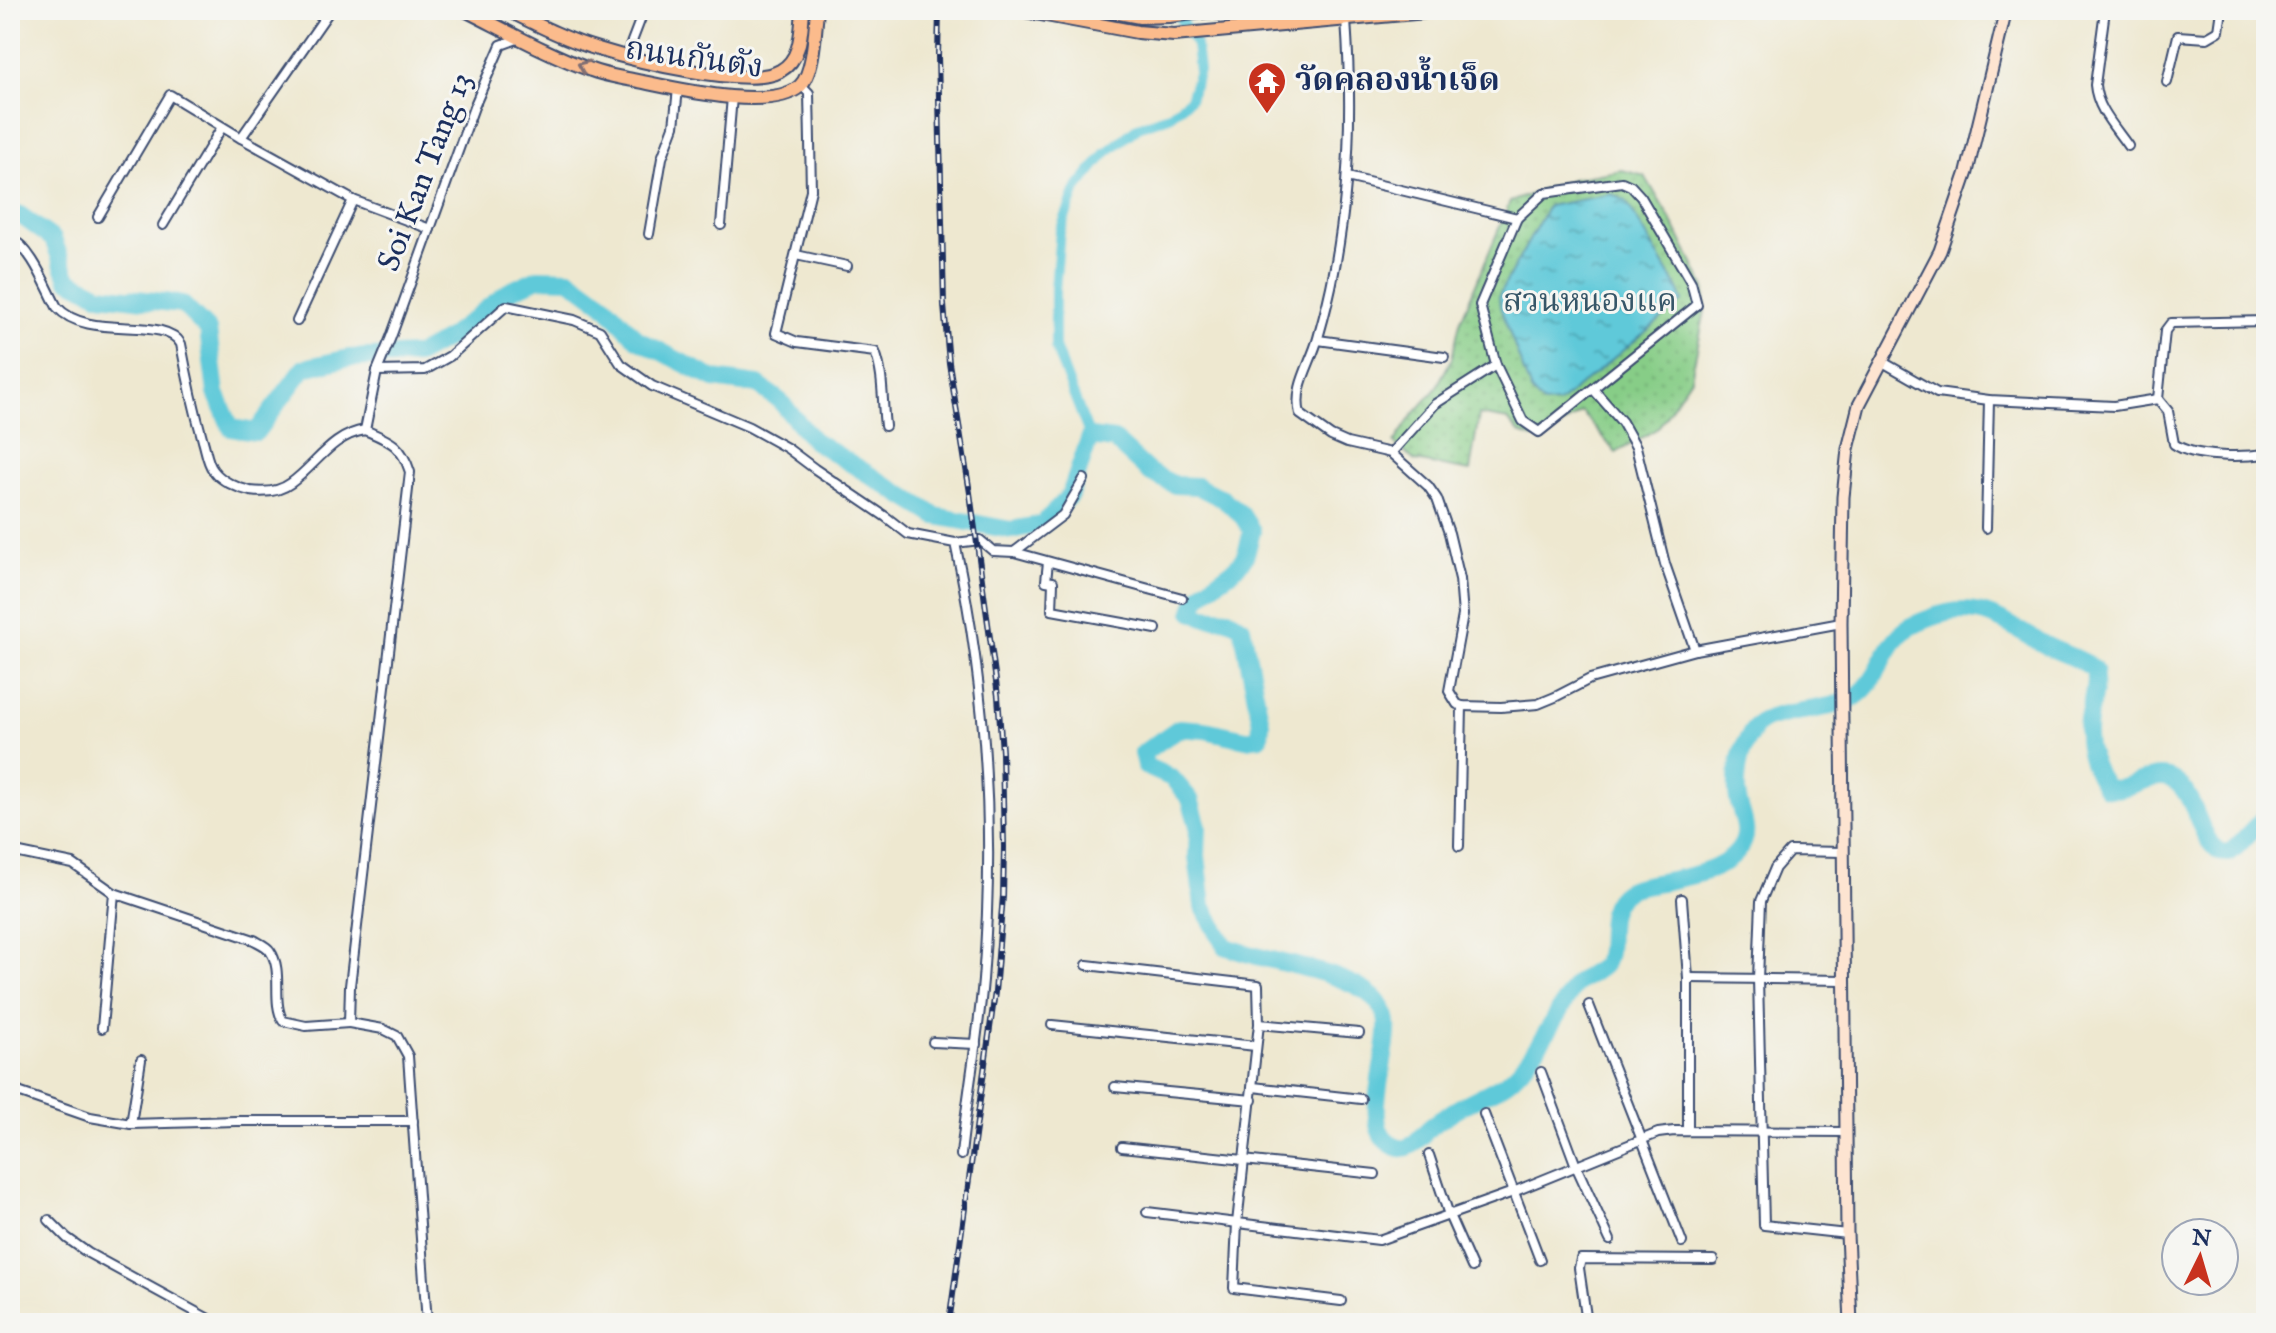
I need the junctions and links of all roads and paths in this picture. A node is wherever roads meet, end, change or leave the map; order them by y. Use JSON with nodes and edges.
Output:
{"nodes":[{"id":1,"x":330,"y":10,"type":"edge"},
{"id":2,"x":465,"y":10,"type":"edge"},
{"id":3,"x":508,"y":10,"type":"edge"},
{"id":4,"x":644,"y":10,"type":"edge"},
{"id":5,"x":803,"y":10,"type":"edge"},
{"id":6,"x":817,"y":10,"type":"edge"},
{"id":7,"x":1019,"y":10,"type":"edge"},
{"id":8,"x":1103,"y":10,"type":"edge"},
{"id":9,"x":1264,"y":10,"type":"edge"},
{"id":10,"x":1448,"y":10,"type":"edge"},
{"id":11,"x":2006,"y":10,"type":"edge"},
{"id":12,"x":2105,"y":10,"type":"edge"},
{"id":13,"x":2222,"y":10,"type":"edge"},
{"id":14,"x":1209,"y":11,"type":"edge"},
{"id":15,"x":528,"y":20,"type":"junction"},
{"id":16,"x":1346,"y":20,"type":"junction"},
{"id":17,"x":520,"y":38,"type":"junction"},
{"id":18,"x":626,"y":57,"type":"junction"},
{"id":19,"x":682,"y":70,"type":"junction"},
{"id":20,"x":2167,"y":82,"type":"dead end"},
{"id":21,"x":801,"y":85,"type":"junction"},
{"id":22,"x":678,"y":89,"type":"junction"},
{"id":23,"x":732,"y":97,"type":"junction"},
{"id":24,"x":222,"y":127,"type":"junction"},
{"id":25,"x":241,"y":138,"type":"junction"},
{"id":26,"x":2128,"y":146,"type":"dead end"},
{"id":27,"x":1347,"y":177,"type":"junction"},
{"id":28,"x":353,"y":200,"type":"junction"},
{"id":29,"x":98,"y":217,"type":"dead end"},
{"id":30,"x":1517,"y":218,"type":"junction"},
{"id":31,"x":163,"y":225,"type":"dead end"},
{"id":32,"x":721,"y":225,"type":"dead end"},
{"id":33,"x":430,"y":229,"type":"junction"},
{"id":34,"x":649,"y":234,"type":"dead end"},
{"id":35,"x":10,"y":238,"type":"edge"},
{"id":36,"x":796,"y":255,"type":"junction"},
{"id":37,"x":847,"y":266,"type":"dead end"},
{"id":38,"x":297,"y":321,"type":"dead end"},
{"id":39,"x":2266,"y":321,"type":"edge"},
{"id":40,"x":1318,"y":340,"type":"junction"},
{"id":41,"x":1444,"y":357,"type":"dead end"},
{"id":42,"x":1881,"y":361,"type":"junction"},
{"id":43,"x":1496,"y":365,"type":"junction"},
{"id":44,"x":377,"y":371,"type":"junction"},
{"id":45,"x":1594,"y":390,"type":"junction"},
{"id":46,"x":2158,"y":399,"type":"junction"},
{"id":47,"x":1989,"y":400,"type":"junction"},
{"id":48,"x":885,"y":426,"type":"dead end"},
{"id":49,"x":365,"y":430,"type":"junction"},
{"id":50,"x":1391,"y":453,"type":"junction"},
{"id":51,"x":2266,"y":454,"type":"edge"},
{"id":52,"x":1084,"y":479,"type":"dead end"},
{"id":53,"x":1986,"y":528,"type":"dead end"},
{"id":54,"x":955,"y":543,"type":"junction"},
{"id":55,"x":1014,"y":552,"type":"junction"},
{"id":56,"x":1048,"y":562,"type":"junction"},
{"id":57,"x":1182,"y":598,"type":"dead end"},
{"id":58,"x":1841,"y":623,"type":"junction"},
{"id":59,"x":1156,"y":629,"type":"dead end"},
{"id":60,"x":1695,"y":650,"type":"junction"},
{"id":61,"x":1462,"y":706,"type":"junction"},
{"id":62,"x":1459,"y":846,"type":"dead end"},
{"id":63,"x":10,"y":851,"type":"edge"},
{"id":64,"x":1844,"y":852,"type":"junction"},
{"id":65,"x":114,"y":893,"type":"junction"},
{"id":66,"x":1682,"y":899,"type":"dead end"},
{"id":67,"x":1087,"y":965,"type":"dead end"},
{"id":68,"x":1688,"y":978,"type":"junction"},
{"id":69,"x":1758,"y":979,"type":"junction"},
{"id":70,"x":1845,"y":980,"type":"junction"},
{"id":71,"x":1589,"y":1005,"type":"dead end"},
{"id":72,"x":349,"y":1023,"type":"junction"},
{"id":73,"x":1259,"y":1024,"type":"junction"},
{"id":74,"x":1052,"y":1025,"type":"dead end"},
{"id":75,"x":102,"y":1028,"type":"dead end"},
{"id":76,"x":1359,"y":1033,"type":"dead end"},
{"id":77,"x":933,"y":1042,"type":"dead end"},
{"id":78,"x":976,"y":1044,"type":"junction"},
{"id":79,"x":1256,"y":1046,"type":"junction"},
{"id":80,"x":141,"y":1060,"type":"dead end"},
{"id":81,"x":1541,"y":1072,"type":"dead end"},
{"id":82,"x":10,"y":1086,"type":"edge"},
{"id":83,"x":1115,"y":1087,"type":"dead end"},
{"id":84,"x":1253,"y":1087,"type":"junction"},
{"id":85,"x":1361,"y":1099,"type":"dead end"},
{"id":86,"x":1252,"y":1100,"type":"junction"},
{"id":87,"x":1484,"y":1114,"type":"dead end"},
{"id":88,"x":413,"y":1121,"type":"junction"},
{"id":89,"x":131,"y":1124,"type":"junction"},
{"id":90,"x":1688,"y":1131,"type":"junction"},
{"id":91,"x":1763,"y":1132,"type":"junction"},
{"id":92,"x":1846,"y":1132,"type":"junction"},
{"id":93,"x":1641,"y":1140,"type":"junction"},
{"id":94,"x":1122,"y":1147,"type":"dead end"},
{"id":95,"x":961,"y":1155,"type":"dead end"},
{"id":96,"x":1429,"y":1155,"type":"dead end"},
{"id":97,"x":1244,"y":1159,"type":"junction"},
{"id":98,"x":1576,"y":1166,"type":"junction"},
{"id":99,"x":1375,"y":1174,"type":"dead end"},
{"id":100,"x":1513,"y":1192,"type":"junction"},
{"id":101,"x":1147,"y":1212,"type":"dead end"},
{"id":102,"x":1449,"y":1215,"type":"junction"},
{"id":103,"x":49,"y":1220,"type":"dead end"},
{"id":104,"x":1237,"y":1223,"type":"junction"},
{"id":105,"x":1847,"y":1234,"type":"junction"},
{"id":106,"x":1610,"y":1240,"type":"dead end"},
{"id":107,"x":1682,"y":1242,"type":"dead end"},
{"id":108,"x":1540,"y":1260,"type":"dead end"},
{"id":109,"x":1713,"y":1260,"type":"dead end"},
{"id":110,"x":1472,"y":1267,"type":"dead end"},
{"id":111,"x":1341,"y":1301,"type":"dead end"},
{"id":112,"x":216,"y":1323,"type":"edge"},
{"id":113,"x":427,"y":1323,"type":"edge"},
{"id":114,"x":1587,"y":1323,"type":"edge"},
{"id":115,"x":1851,"y":1323,"type":"edge"}],
"edges":[{"from":1,"to":25,"type":"street"},
{"from":2,"to":17,"type":"main road","name":"ถนนกันตัง"},
{"from":3,"to":15,"type":"main road","name":"ถนนกันตัง"},
{"from":4,"to":18,"type":"street"},
{"from":5,"to":19,"type":"main road","name":"ถนนกันตัง"},
{"from":6,"to":21,"type":"main road","name":"ถนนกันตัง"},
{"from":7,"to":16,"type":"main road"},
{"from":8,"to":14,"type":"main road"},
{"from":9,"to":14,"type":"main road"},
{"from":10,"to":16,"type":"main road"},
{"from":11,"to":42,"type":"street"},
{"from":12,"to":26,"type":"street"},
{"from":13,"to":20,"type":"street"},
{"from":15,"to":17,"type":"main road"},
{"from":15,"to":18,"type":"main road","name":"ถนนกันตัง"},
{"from":16,"to":27,"type":"street"},
{"from":22,"to":17,"type":"main road","name":"ถนนกันตัง","one_way":true},
{"from":17,"to":33,"type":"street","name":"Soi Kan Tang 13"},
{"from":18,"to":19,"type":"main road","name":"ถนนกันตัง"},
{"from":19,"to":22,"type":"main road"},
{"from":21,"to":23,"type":"main road","name":"ถนนกันตัง"},
{"from":21,"to":36,"type":"street"},
{"from":22,"to":23,"type":"main road","name":"ถนนกันตัง"},
{"from":22,"to":34,"type":"street"},
{"from":23,"to":32,"type":"street"},
{"from":24,"to":25,"type":"street"},
{"from":24,"to":29,"type":"street"},
{"from":24,"to":31,"type":"street"},
{"from":25,"to":28,"type":"street"},
{"from":27,"to":30,"type":"street"},
{"from":27,"to":40,"type":"street"},
{"from":28,"to":33,"type":"street"},
{"from":28,"to":38,"type":"street"},
{"from":30,"to":43,"type":"street"},
{"from":30,"to":45,"type":"street"},
{"from":33,"to":44,"type":"street","name":"Soi Kan Tang 13"},
{"from":35,"to":49,"type":"street"},
{"from":36,"to":37,"type":"street"},
{"from":36,"to":48,"type":"street"},
{"from":39,"to":46,"type":"street"},
{"from":40,"to":41,"type":"street"},
{"from":40,"to":50,"type":"street"},
{"from":42,"to":47,"type":"street"},
{"from":42,"to":58,"type":"street"},
{"from":43,"to":45,"type":"street"},
{"from":43,"to":50,"type":"street"},
{"from":44,"to":49,"type":"street","name":"Soi Kan Tang 13"},
{"from":44,"to":54,"type":"street"},
{"from":45,"to":60,"type":"street"},
{"from":46,"to":47,"type":"street"},
{"from":46,"to":51,"type":"street"},
{"from":47,"to":53,"type":"street"},
{"from":49,"to":72,"type":"street"},
{"from":50,"to":61,"type":"street"},
{"from":52,"to":55,"type":"street"},
{"from":54,"to":55,"type":"street"},
{"from":54,"to":78,"type":"street"},
{"from":55,"to":56,"type":"street"},
{"from":56,"to":57,"type":"street"},
{"from":56,"to":59,"type":"street"},
{"from":58,"to":60,"type":"street"},
{"from":58,"to":64,"type":"street"},
{"from":60,"to":61,"type":"street"},
{"from":61,"to":62,"type":"street"},
{"from":63,"to":65,"type":"street"},
{"from":64,"to":69,"type":"street"},
{"from":64,"to":70,"type":"street"},
{"from":65,"to":72,"type":"street"},
{"from":65,"to":75,"type":"street"},
{"from":66,"to":68,"type":"street"},
{"from":67,"to":73,"type":"street"},
{"from":68,"to":69,"type":"street"},
{"from":68,"to":90,"type":"street"},
{"from":69,"to":70,"type":"street"},
{"from":69,"to":91,"type":"street"},
{"from":70,"to":92,"type":"street"},
{"from":71,"to":93,"type":"street"},
{"from":72,"to":88,"type":"street"},
{"from":73,"to":76,"type":"street"},
{"from":73,"to":79,"type":"street"},
{"from":74,"to":79,"type":"street"},
{"from":77,"to":78,"type":"street"},
{"from":78,"to":95,"type":"street"},
{"from":79,"to":84,"type":"street"},
{"from":80,"to":89,"type":"street"},
{"from":81,"to":98,"type":"street"},
{"from":82,"to":89,"type":"street"},
{"from":83,"to":86,"type":"street"},
{"from":84,"to":85,"type":"street"},
{"from":84,"to":86,"type":"street"},
{"from":86,"to":97,"type":"street"},
{"from":87,"to":100,"type":"street"},
{"from":88,"to":89,"type":"street"},
{"from":88,"to":113,"type":"street"},
{"from":90,"to":91,"type":"street"},
{"from":90,"to":93,"type":"street"},
{"from":91,"to":92,"type":"street"},
{"from":91,"to":105,"type":"street"},
{"from":92,"to":105,"type":"street"},
{"from":93,"to":98,"type":"street"},
{"from":93,"to":107,"type":"street"},
{"from":94,"to":97,"type":"street"},
{"from":96,"to":102,"type":"street"},
{"from":97,"to":99,"type":"street"},
{"from":97,"to":104,"type":"street"},
{"from":98,"to":100,"type":"street"},
{"from":98,"to":106,"type":"street"},
{"from":100,"to":102,"type":"street"},
{"from":100,"to":108,"type":"street"},
{"from":101,"to":104,"type":"street"},
{"from":102,"to":104,"type":"street"},
{"from":102,"to":110,"type":"street"},
{"from":103,"to":112,"type":"street"},
{"from":104,"to":111,"type":"street"},
{"from":105,"to":115,"type":"street"},
{"from":109,"to":114,"type":"street"}]}
